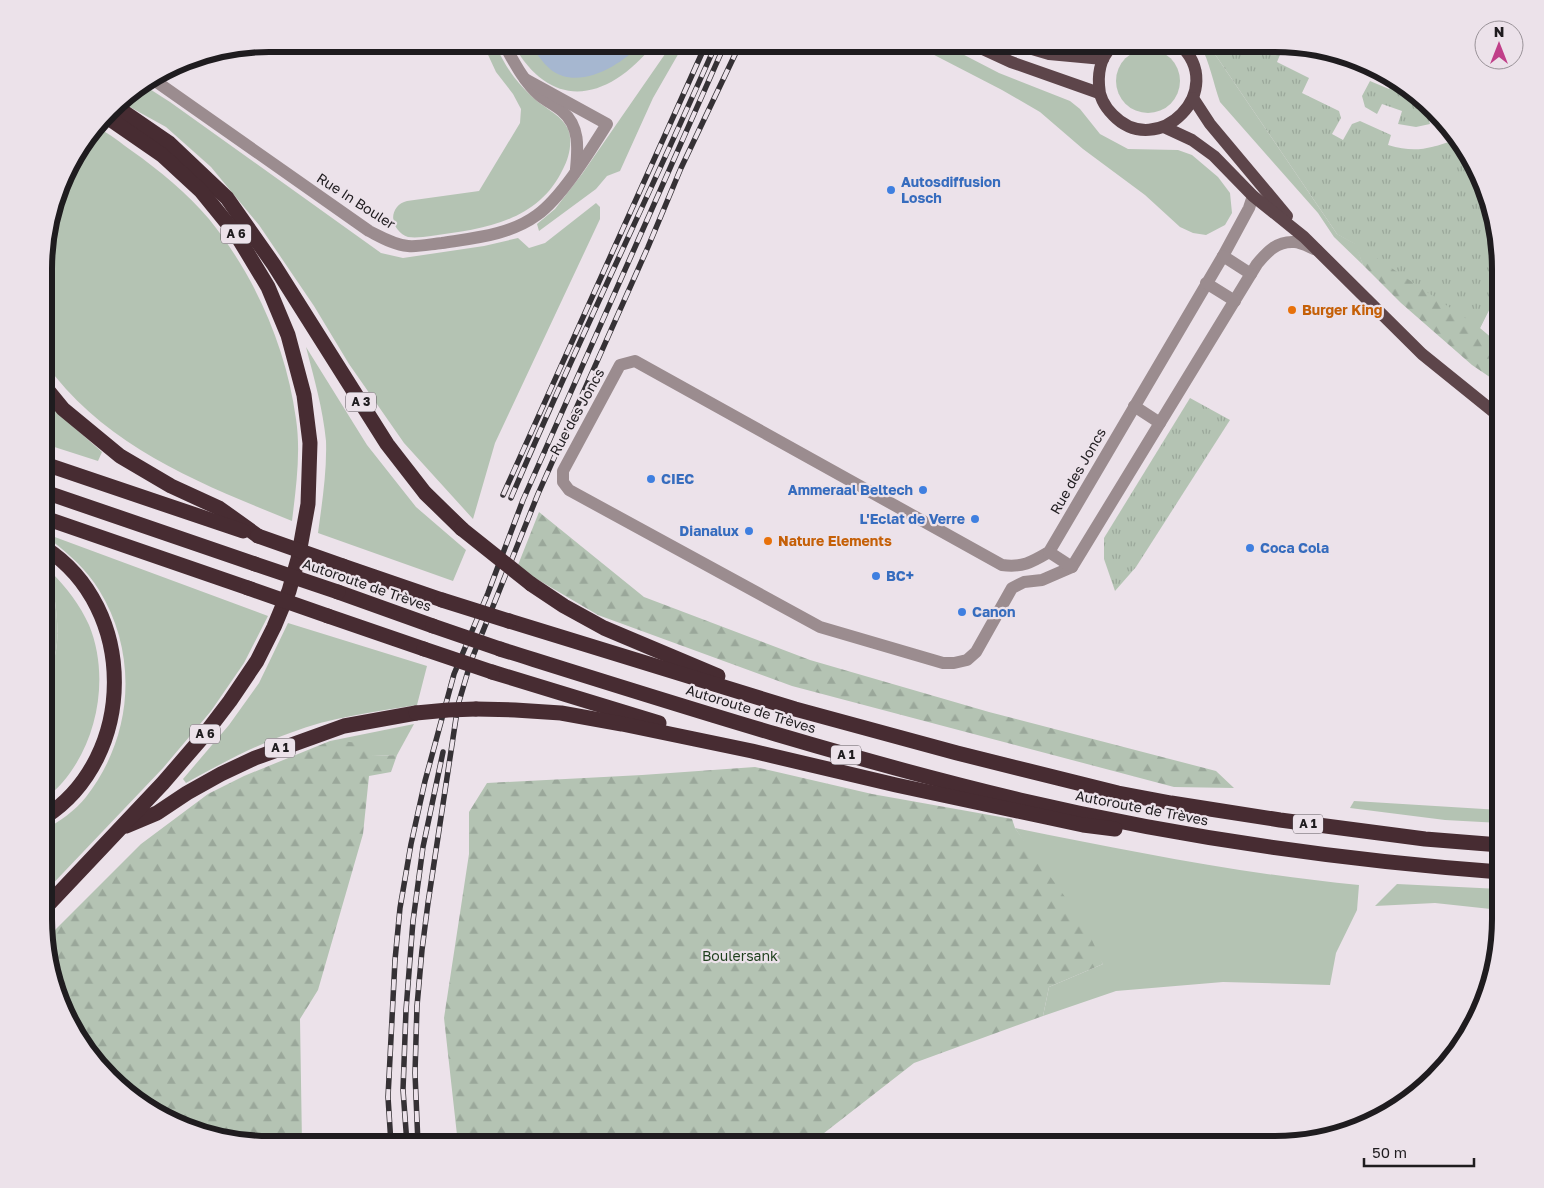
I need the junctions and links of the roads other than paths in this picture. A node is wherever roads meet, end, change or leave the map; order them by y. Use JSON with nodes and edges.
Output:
{"nodes":[{"id":1,"x":509,"y":52,"type":"edge"},
{"id":2,"x":989,"y":52,"type":"edge"},
{"id":3,"x":1042,"y":52,"type":"edge"},
{"id":4,"x":1108,"y":52,"type":"edge"},
{"id":5,"x":1187,"y":52,"type":"edge"},
{"id":6,"x":1103,"y":59,"type":"junction"},
{"id":7,"x":525,"y":79,"type":"junction"},
{"id":8,"x":159,"y":83,"type":"edge"},
{"id":9,"x":1099,"y":93,"type":"junction"},
{"id":10,"x":1193,"y":98,"type":"junction"},
{"id":11,"x":121,"y":111,"type":"edge"},
{"id":12,"x":112,"y":120,"type":"edge"},
{"id":13,"x":1164,"y":126,"type":"junction"},
{"id":14,"x":576,"y":169,"type":"junction"},
{"id":15,"x":1253,"y":196,"type":"junction"},
{"id":16,"x":1304,"y":237,"type":"junction"},
{"id":17,"x":1318,"y":250,"type":"junction"},
{"id":18,"x":1223,"y":256,"type":"junction"},
{"id":19,"x":1252,"y":274,"type":"junction"},
{"id":20,"x":1206,"y":283,"type":"junction"},
{"id":21,"x":1235,"y":301,"type":"junction"},
{"id":22,"x":52,"y":396,"type":"edge"},
{"id":23,"x":1483,"y":403,"type":"junction"},
{"id":24,"x":1134,"y":406,"type":"junction"},
{"id":25,"x":1492,"y":408,"type":"edge"},
{"id":26,"x":1492,"y":411,"type":"edge"},
{"id":27,"x":1160,"y":423,"type":"junction"},
{"id":28,"x":52,"y":466,"type":"edge"},
{"id":29,"x":52,"y":494,"type":"edge"},
{"id":30,"x":52,"y":520,"type":"edge"},
{"id":31,"x":258,"y":536,"type":"junction"},
{"id":32,"x":52,"y":552,"type":"edge"},
{"id":33,"x":1049,"y":552,"type":"junction"},
{"id":34,"x":1072,"y":567,"type":"junction"},
{"id":35,"x":795,"y":710,"type":"junction"},
{"id":36,"x":752,"y":751,"type":"junction"},
{"id":37,"x":52,"y":810,"type":"edge"},
{"id":38,"x":120,"y":828,"type":"junction"},
{"id":39,"x":1199,"y":836,"type":"junction"},
{"id":40,"x":1492,"y":844,"type":"edge"},
{"id":41,"x":1492,"y":871,"type":"edge"},
{"id":42,"x":52,"y":900,"type":"edge"}],
"edges":[{"from":1,"to":7,"type":"street"},
{"from":2,"to":9,"type":"main road"},
{"from":3,"to":6,"type":"main road"},
{"from":4,"to":6,"type":"main road"},
{"from":5,"to":10,"type":"main road"},
{"from":6,"to":9,"type":"main road"},
{"from":7,"to":14,"type":"street"},
{"from":7,"to":14,"type":"street","name":"Rue In Bouler"},
{"from":8,"to":14,"type":"street","name":"Rue In Bouler"},
{"from":9,"to":13,"type":"main road"},
{"from":10,"to":13,"type":"main road"},
{"from":10,"to":16,"type":"main road"},
{"from":11,"to":35,"type":"highway","number":"A 3","bridge":true},
{"from":12,"to":38,"type":"highway","number":"A 6"},
{"from":13,"to":15,"type":"main road"},
{"from":15,"to":16,"type":"main road"},
{"from":15,"to":18,"type":"street","name":"Rue des Joncs"},
{"from":16,"to":17,"type":"main road"},
{"from":17,"to":19,"type":"street"},
{"from":17,"to":23,"type":"main road"},
{"from":18,"to":19,"type":"street"},
{"from":18,"to":20,"type":"street","name":"Rue des Joncs"},
{"from":19,"to":21,"type":"street"},
{"from":20,"to":21,"type":"street"},
{"from":20,"to":24,"type":"street","name":"Rue des Joncs"},
{"from":21,"to":27,"type":"street"},
{"from":22,"to":31,"type":"highway"},
{"from":23,"to":25,"type":"main road"},
{"from":23,"to":26,"type":"main road"},
{"from":24,"to":27,"type":"street"},
{"from":24,"to":33,"type":"street","name":"Rue des Joncs"},
{"from":27,"to":34,"type":"street"},
{"from":28,"to":31,"type":"highway","name":"Autoroute de Trèves","number":"A 1"},
{"from":29,"to":39,"type":"highway","name":"Autoroute de Trèves","number":"A 1","bridge":true},
{"from":30,"to":36,"type":"highway","number":"A 1","bridge":true},
{"from":31,"to":35,"type":"highway","name":"Autoroute de Trèves","number":"A 1","bridge":true},
{"from":32,"to":37,"type":"highway"},
{"from":33,"to":34,"type":"street"},
{"from":33,"to":34,"type":"street","name":"Rue des Joncs"},
{"from":35,"to":40,"type":"highway","name":"Autoroute de Trèves","number":"A 1"},
{"from":36,"to":38,"type":"highway","number":"A 1","bridge":true},
{"from":36,"to":39,"type":"highway","number":"A 1"},
{"from":38,"to":42,"type":"highway","number":"A 1"},
{"from":39,"to":41,"type":"highway","name":"Autoroute de Trèves","number":"A 1"}]}
